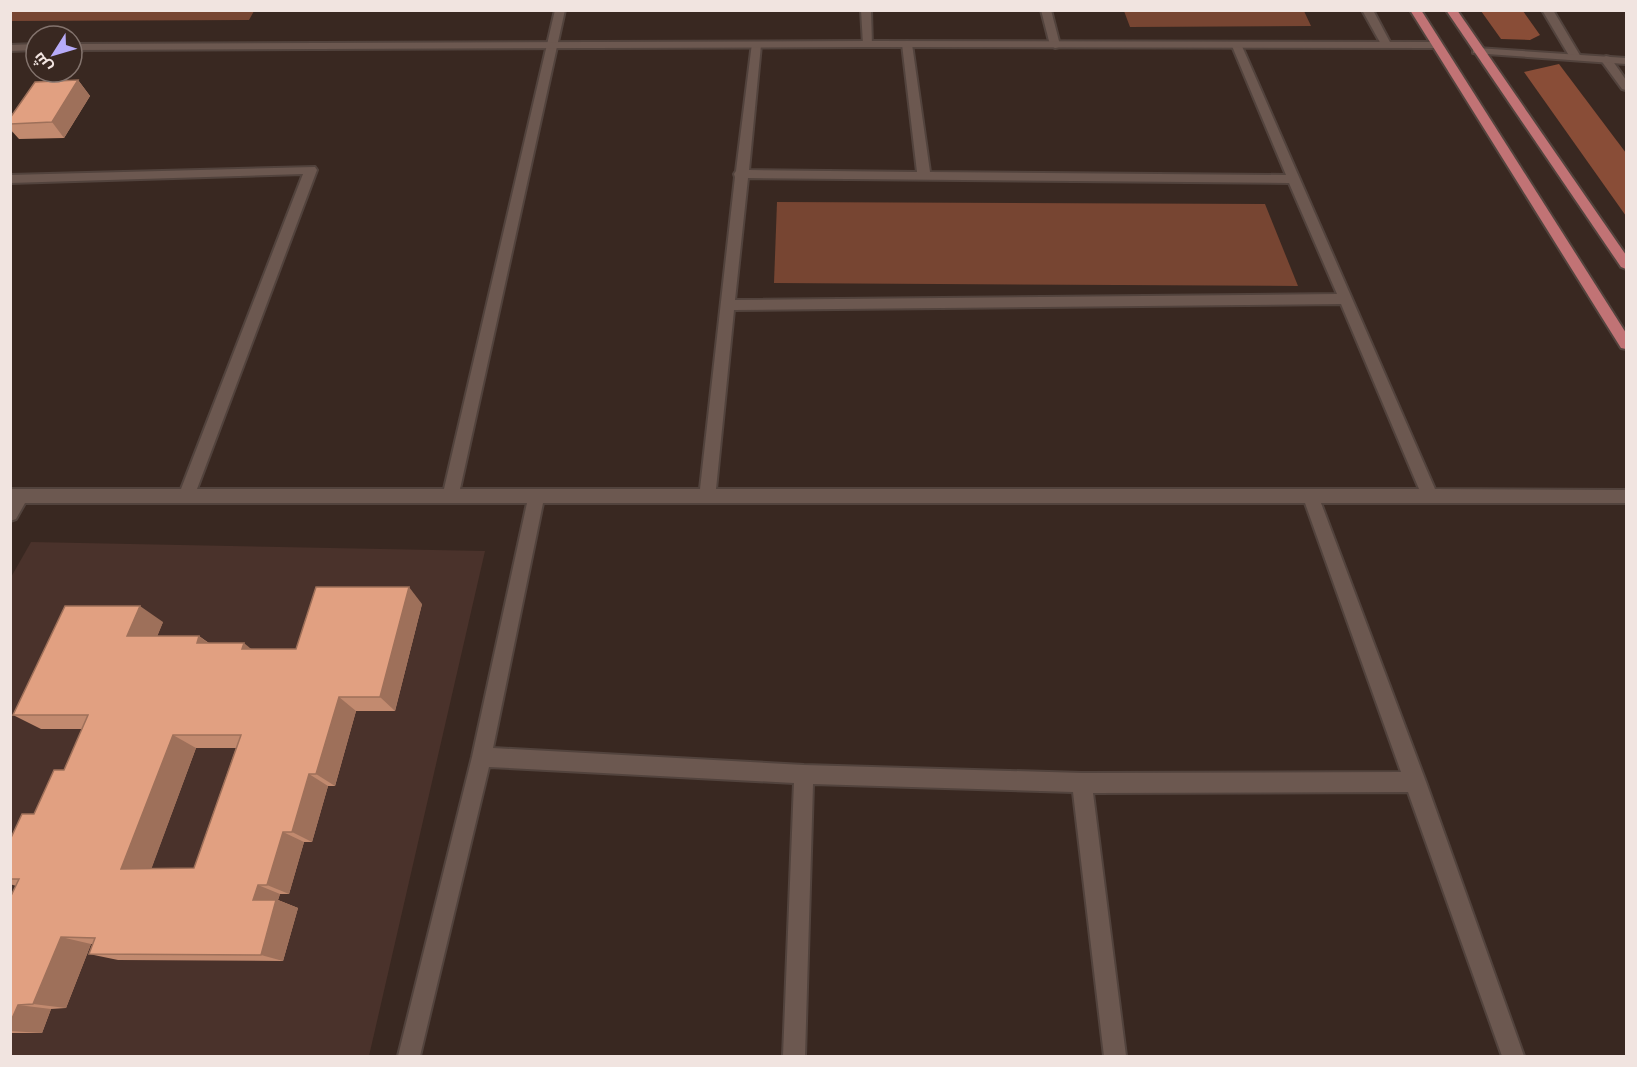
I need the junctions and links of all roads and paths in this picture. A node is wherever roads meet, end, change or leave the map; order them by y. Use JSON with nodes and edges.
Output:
{"nodes":[{"id":1,"x":560,"y":10,"type":"edge"},
{"id":2,"x":866,"y":10,"type":"edge"},
{"id":3,"x":1046,"y":10,"type":"edge"},
{"id":4,"x":1367,"y":10,"type":"edge"},
{"id":5,"x":1415,"y":10,"type":"edge"},
{"id":6,"x":1451,"y":10,"type":"edge"},
{"id":7,"x":1547,"y":10,"type":"edge"},
{"id":8,"x":868,"y":44,"type":"junction"},
{"id":9,"x":907,"y":44,"type":"junction"},
{"id":10,"x":1386,"y":44,"type":"junction"},
{"id":11,"x":550,"y":45,"type":"junction"},
{"id":12,"x":756,"y":45,"type":"junction"},
{"id":13,"x":1055,"y":45,"type":"junction"},
{"id":14,"x":1436,"y":45,"type":"junction"},
{"id":15,"x":1237,"y":46,"type":"junction"},
{"id":16,"x":84,"y":47,"type":"edge"},
{"id":17,"x":1477,"y":51,"type":"junction"},
{"id":18,"x":1575,"y":57,"type":"junction"},
{"id":19,"x":1606,"y":59,"type":"junction"},
{"id":20,"x":1626,"y":61,"type":"edge"},
{"id":21,"x":48,"y":84,"type":"edge"},
{"id":22,"x":1626,"y":87,"type":"edge"},
{"id":23,"x":10,"y":127,"type":"edge"},
{"id":24,"x":740,"y":174,"type":"junction"},
{"id":25,"x":924,"y":176,"type":"junction"},
{"id":26,"x":10,"y":179,"type":"edge"},
{"id":27,"x":1292,"y":179,"type":"junction"},
{"id":28,"x":1626,"y":264,"type":"edge"},
{"id":29,"x":1344,"y":299,"type":"junction"},
{"id":30,"x":726,"y":305,"type":"junction"},
{"id":31,"x":1626,"y":344,"type":"edge"},
{"id":32,"x":15,"y":496,"type":"edge"},
{"id":33,"x":186,"y":496,"type":"junction"},
{"id":34,"x":450,"y":496,"type":"junction"},
{"id":35,"x":536,"y":496,"type":"junction"},
{"id":36,"x":707,"y":496,"type":"junction"},
{"id":37,"x":1311,"y":496,"type":"junction"},
{"id":38,"x":1430,"y":496,"type":"junction"},
{"id":39,"x":1626,"y":496,"type":"edge"},
{"id":40,"x":10,"y":514,"type":"edge"},
{"id":41,"x":482,"y":758,"type":"junction"},
{"id":42,"x":804,"y":774,"type":"junction"},
{"id":43,"x":1416,"y":782,"type":"junction"},
{"id":44,"x":1082,"y":783,"type":"junction"},
{"id":45,"x":409,"y":1056,"type":"edge"},
{"id":46,"x":794,"y":1056,"type":"edge"},
{"id":47,"x":1115,"y":1056,"type":"edge"},
{"id":48,"x":1513,"y":1056,"type":"edge"}],
"edges":[{"from":1,"to":11,"type":"street"},
{"from":2,"to":8,"type":"street"},
{"from":3,"to":13,"type":"street"},
{"from":4,"to":10,"type":"street"},
{"from":5,"to":14,"type":"main road"},
{"from":6,"to":17,"type":"main road"},
{"from":7,"to":18,"type":"street"},
{"from":8,"to":9,"type":"street"},
{"from":8,"to":12,"type":"street"},
{"from":9,"to":13,"type":"street"},
{"from":9,"to":25,"type":"street"},
{"from":10,"to":14,"type":"street"},
{"from":10,"to":15,"type":"street"},
{"from":11,"to":12,"type":"street"},
{"from":11,"to":16,"type":"street"},
{"from":11,"to":34,"type":"street"},
{"from":12,"to":24,"type":"street"},
{"from":13,"to":15,"type":"street"},
{"from":14,"to":31,"type":"main road"},
{"from":15,"to":27,"type":"street"},
{"from":17,"to":18,"type":"street"},
{"from":17,"to":28,"type":"main road"},
{"from":18,"to":19,"type":"street"},
{"from":19,"to":20,"type":"street"},
{"from":19,"to":22,"type":"street"},
{"from":21,"to":23,"type":"street"},
{"from":24,"to":25,"type":"street"},
{"from":24,"to":30,"type":"street"},
{"from":25,"to":27,"type":"street"},
{"from":26,"to":33,"type":"street"},
{"from":27,"to":29,"type":"street"},
{"from":29,"to":30,"type":"street"},
{"from":29,"to":38,"type":"street"},
{"from":30,"to":36,"type":"street"},
{"from":32,"to":33,"type":"street"},
{"from":32,"to":40,"type":"street"},
{"from":33,"to":34,"type":"street"},
{"from":34,"to":35,"type":"street"},
{"from":35,"to":36,"type":"street"},
{"from":35,"to":41,"type":"street"},
{"from":36,"to":37,"type":"street"},
{"from":37,"to":38,"type":"street"},
{"from":37,"to":43,"type":"street"},
{"from":38,"to":39,"type":"street"},
{"from":41,"to":42,"type":"street"},
{"from":41,"to":45,"type":"street"},
{"from":42,"to":44,"type":"street"},
{"from":42,"to":46,"type":"street"},
{"from":43,"to":44,"type":"street"},
{"from":43,"to":48,"type":"street"},
{"from":44,"to":47,"type":"street"}]}
